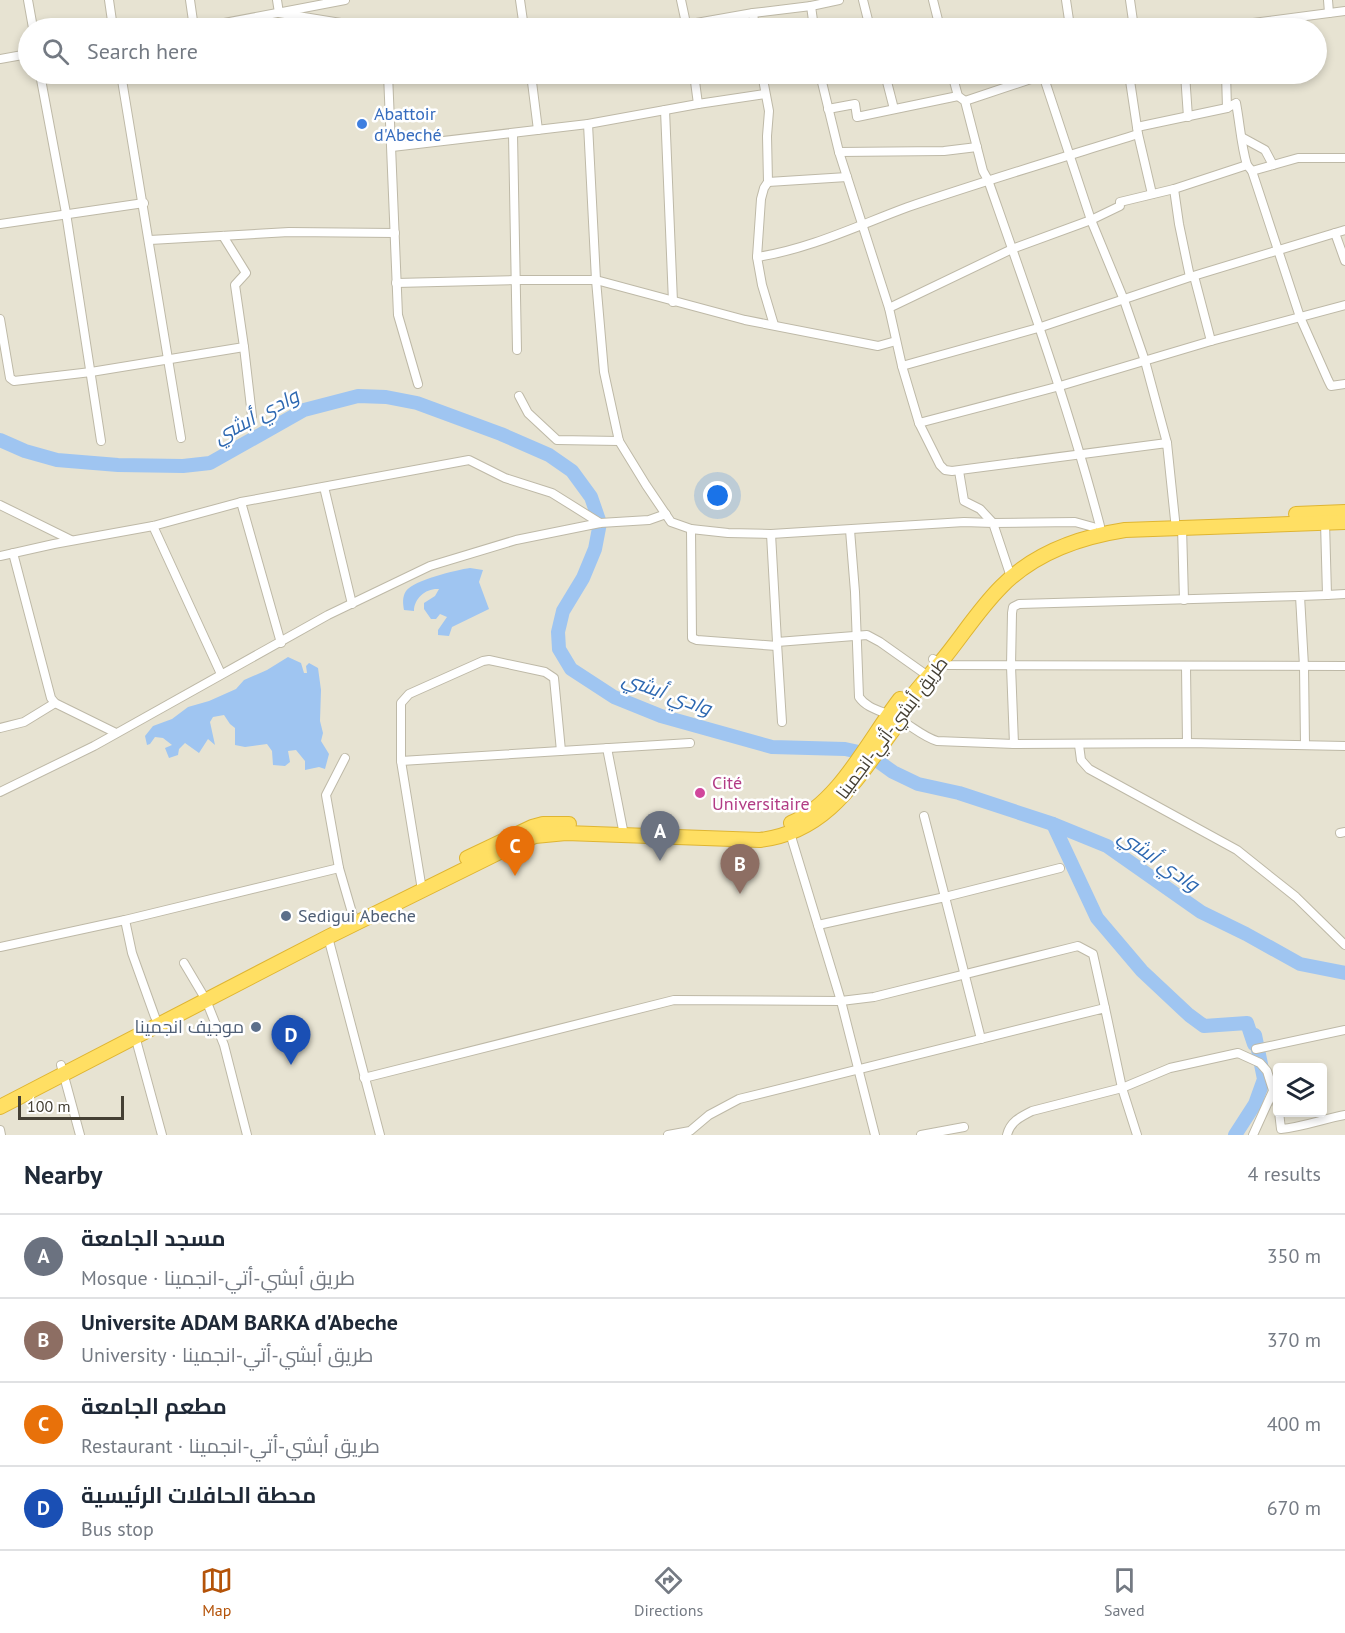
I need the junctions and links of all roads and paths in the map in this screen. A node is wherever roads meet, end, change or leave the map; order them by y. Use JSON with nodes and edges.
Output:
{"nodes":[{"id":1,"x":28,"y":0,"type":"edge"},
{"id":2,"x":109,"y":0,"type":"edge"},
{"id":3,"x":190,"y":0,"type":"edge"},
{"id":4,"x":277,"y":0,"type":"edge"},
{"id":5,"x":345,"y":0,"type":"edge"},
{"id":6,"x":520,"y":0,"type":"edge"},
{"id":7,"x":681,"y":0,"type":"edge"},
{"id":8,"x":839,"y":0,"type":"edge"},
{"id":9,"x":863,"y":0,"type":"edge"},
{"id":10,"x":933,"y":0,"type":"edge"},
{"id":11,"x":1066,"y":0,"type":"edge"},
{"id":12,"x":1130,"y":0,"type":"edge"},
{"id":13,"x":1329,"y":0,"type":"edge"},
{"id":14,"x":811,"y":6,"type":"junction"},
{"id":15,"x":1345,"y":11,"type":"edge"},
{"id":16,"x":279,"y":13,"type":"junction"},
{"id":17,"x":753,"y":13,"type":"junction"},
{"id":18,"x":1329,"y":13,"type":"junction"},
{"id":19,"x":31,"y":18,"type":"edge"},
{"id":20,"x":112,"y":18,"type":"edge"},
{"id":21,"x":194,"y":18,"type":"edge"},
{"id":22,"x":251,"y":18,"type":"edge"},
{"id":23,"x":310,"y":18,"type":"edge"},
{"id":24,"x":523,"y":18,"type":"edge"},
{"id":25,"x":685,"y":18,"type":"edge"},
{"id":26,"x":729,"y":18,"type":"edge"},
{"id":27,"x":754,"y":18,"type":"edge"},
{"id":28,"x":813,"y":18,"type":"edge"},
{"id":29,"x":868,"y":18,"type":"edge"},
{"id":30,"x":938,"y":18,"type":"edge"},
{"id":31,"x":1069,"y":18,"type":"edge"},
{"id":32,"x":1133,"y":18,"type":"edge"},
{"id":33,"x":1291,"y":18,"type":"edge"},
{"id":34,"x":18,"y":56,"type":"edge"},
{"id":35,"x":0,"y":59,"type":"edge"},
{"id":36,"x":42,"y":84,"type":"edge"},
{"id":37,"x":123,"y":84,"type":"edge"},
{"id":38,"x":388,"y":84,"type":"edge"},
{"id":39,"x":532,"y":84,"type":"edge"},
{"id":40,"x":695,"y":84,"type":"edge"},
{"id":41,"x":764,"y":84,"type":"edge"},
{"id":42,"x":822,"y":84,"type":"edge"},
{"id":43,"x":888,"y":84,"type":"edge"},
{"id":44,"x":956,"y":84,"type":"edge"},
{"id":45,"x":1012,"y":84,"type":"edge"},
{"id":46,"x":1049,"y":84,"type":"edge"},
{"id":47,"x":1131,"y":84,"type":"edge"},
{"id":48,"x":1186,"y":84,"type":"edge"},
{"id":49,"x":1226,"y":84,"type":"edge"},
{"id":50,"x":765,"y":94,"type":"junction"},
{"id":51,"x":962,"y":99,"type":"junction"},
{"id":52,"x":698,"y":104,"type":"junction"},
{"id":53,"x":1227,"y":108,"type":"junction"},
{"id":54,"x":828,"y":109,"type":"junction"},
{"id":55,"x":894,"y":109,"type":"junction"},
{"id":56,"x":665,"y":110,"type":"junction"},
{"id":57,"x":1188,"y":117,"type":"junction"},
{"id":58,"x":588,"y":124,"type":"junction"},
{"id":59,"x":538,"y":130,"type":"junction"},
{"id":60,"x":1138,"y":130,"type":"junction"},
{"id":61,"x":513,"y":134,"type":"junction"},
{"id":62,"x":1243,"y":138,"type":"junction"},
{"id":63,"x":392,"y":147,"type":"junction"},
{"id":64,"x":977,"y":147,"type":"junction"},
{"id":65,"x":839,"y":152,"type":"junction"},
{"id":66,"x":1070,"y":155,"type":"junction"},
{"id":67,"x":1345,"y":158,"type":"edge"},
{"id":68,"x":1273,"y":165,"type":"junction"},
{"id":69,"x":1249,"y":168,"type":"junction"},
{"id":70,"x":847,"y":177,"type":"junction"},
{"id":71,"x":988,"y":180,"type":"junction"},
{"id":72,"x":768,"y":182,"type":"junction"},
{"id":73,"x":1174,"y":189,"type":"junction"},
{"id":74,"x":1152,"y":194,"type":"junction"},
{"id":75,"x":144,"y":203,"type":"junction"},
{"id":76,"x":66,"y":213,"type":"junction"},
{"id":77,"x":1091,"y":220,"type":"junction"},
{"id":78,"x":0,"y":224,"type":"edge"},
{"id":79,"x":862,"y":224,"type":"junction"},
{"id":80,"x":1345,"y":230,"type":"edge"},
{"id":81,"x":395,"y":233,"type":"junction"},
{"id":82,"x":1335,"y":233,"type":"junction"},
{"id":83,"x":223,"y":236,"type":"junction"},
{"id":84,"x":150,"y":240,"type":"junction"},
{"id":85,"x":1012,"y":249,"type":"junction"},
{"id":86,"x":1277,"y":250,"type":"junction"},
{"id":87,"x":758,"y":257,"type":"junction"},
{"id":88,"x":1345,"y":261,"type":"edge"},
{"id":89,"x":1192,"y":276,"type":"junction"},
{"id":90,"x":516,"y":280,"type":"junction"},
{"id":91,"x":596,"y":280,"type":"junction"},
{"id":92,"x":396,"y":283,"type":"junction"},
{"id":93,"x":1124,"y":300,"type":"junction"},
{"id":94,"x":673,"y":302,"type":"junction"},
{"id":95,"x":1345,"y":304,"type":"edge"},
{"id":96,"x":889,"y":308,"type":"junction"},
{"id":97,"x":1300,"y":317,"type":"junction"},
{"id":98,"x":0,"y":319,"type":"edge"},
{"id":99,"x":774,"y":325,"type":"junction"},
{"id":100,"x":1038,"y":328,"type":"junction"},
{"id":101,"x":1211,"y":340,"type":"junction"},
{"id":102,"x":896,"y":341,"type":"junction"},
{"id":103,"x":244,"y":347,"type":"junction"},
{"id":104,"x":517,"y":350,"type":"dead end"},
{"id":105,"x":169,"y":358,"type":"junction"},
{"id":106,"x":1145,"y":361,"type":"junction"},
{"id":107,"x":902,"y":366,"type":"junction"},
{"id":108,"x":91,"y":372,"type":"junction"},
{"id":109,"x":417,"y":384,"type":"dead end"},
{"id":110,"x":1345,"y":384,"type":"edge"},
{"id":111,"x":1060,"y":386,"type":"junction"},
{"id":112,"x":519,"y":396,"type":"dead end"},
{"id":113,"x":252,"y":416,"type":"dead end"},
{"id":114,"x":919,"y":423,"type":"junction"},
{"id":115,"x":181,"y":438,"type":"dead end"},
{"id":116,"x":101,"y":441,"type":"dead end"},
{"id":117,"x":619,"y":441,"type":"junction"},
{"id":118,"x":1167,"y":443,"type":"junction"},
{"id":119,"x":1081,"y":453,"type":"junction"},
{"id":120,"x":959,"y":471,"type":"junction"},
{"id":121,"x":324,"y":487,"type":"junction"},
{"id":122,"x":241,"y":502,"type":"junction"},
{"id":123,"x":0,"y":505,"type":"edge"},
{"id":124,"x":1345,"y":512,"type":"edge"},
{"id":125,"x":666,"y":514,"type":"junction"},
{"id":126,"x":1287,"y":519,"type":"junction"},
{"id":127,"x":1325,"y":522,"type":"junction"},
{"id":128,"x":1345,"y":522,"type":"edge"},
{"id":129,"x":600,"y":523,"type":"junction"},
{"id":130,"x":993,"y":523,"type":"junction"},
{"id":131,"x":1178,"y":524,"type":"junction"},
{"id":132,"x":153,"y":526,"type":"junction"},
{"id":133,"x":1097,"y":526,"type":"junction"},
{"id":134,"x":691,"y":529,"type":"junction"},
{"id":135,"x":850,"y":530,"type":"junction"},
{"id":136,"x":771,"y":534,"type":"junction"},
{"id":137,"x":72,"y":540,"type":"junction"},
{"id":138,"x":13,"y":553,"type":"junction"},
{"id":139,"x":0,"y":556,"type":"edge"},
{"id":140,"x":1010,"y":573,"type":"junction"},
{"id":141,"x":1345,"y":594,"type":"edge"},
{"id":142,"x":1327,"y":595,"type":"junction"},
{"id":143,"x":1300,"y":596,"type":"junction"},
{"id":144,"x":1184,"y":600,"type":"junction"},
{"id":145,"x":352,"y":604,"type":"junction"},
{"id":146,"x":856,"y":637,"type":"junction"},
{"id":147,"x":280,"y":643,"type":"junction"},
{"id":148,"x":777,"y":644,"type":"junction"},
{"id":149,"x":936,"y":661,"type":"junction"},
{"id":150,"x":1011,"y":666,"type":"junction"},
{"id":151,"x":1304,"y":666,"type":"junction"},
{"id":152,"x":1345,"y":666,"type":"edge"},
{"id":153,"x":1186,"y":667,"type":"junction"},
{"id":154,"x":221,"y":674,"type":"junction"},
{"id":155,"x":925,"y":674,"type":"junction"},
{"id":156,"x":55,"y":703,"type":"junction"},
{"id":157,"x":782,"y":722,"type":"dead end"},
{"id":158,"x":890,"y":722,"type":"junction"},
{"id":159,"x":0,"y":728,"type":"edge"},
{"id":160,"x":116,"y":733,"type":"junction"},
{"id":161,"x":690,"y":743,"type":"dead end"},
{"id":162,"x":1187,"y":743,"type":"junction"},
{"id":163,"x":1014,"y":744,"type":"junction"},
{"id":164,"x":1079,"y":745,"type":"junction"},
{"id":165,"x":1305,"y":745,"type":"junction"},
{"id":166,"x":1345,"y":746,"type":"edge"},
{"id":167,"x":608,"y":748,"type":"junction"},
{"id":168,"x":561,"y":751,"type":"junction"},
{"id":169,"x":345,"y":758,"type":"dead end"},
{"id":170,"x":401,"y":761,"type":"junction"},
{"id":171,"x":846,"y":784,"type":"junction"},
{"id":172,"x":0,"y":792,"type":"edge"},
{"id":173,"x":924,"y":816,"type":"dead end"},
{"id":174,"x":624,"y":831,"type":"junction"},
{"id":175,"x":790,"y":833,"type":"junction"},
{"id":176,"x":339,"y":868,"type":"junction"},
{"id":177,"x":1060,"y":868,"type":"dead end"},
{"id":178,"x":421,"y":886,"type":"junction"},
{"id":179,"x":945,"y":897,"type":"junction"},
{"id":180,"x":353,"y":916,"type":"junction"},
{"id":181,"x":125,"y":920,"type":"junction"},
{"id":182,"x":818,"y":926,"type":"junction"},
{"id":183,"x":328,"y":937,"type":"junction"},
{"id":184,"x":1345,"y":945,"type":"edge"},
{"id":185,"x":0,"y":947,"type":"edge"},
{"id":186,"x":274,"y":961,"type":"junction"},
{"id":187,"x":184,"y":963,"type":"dead end"},
{"id":188,"x":964,"y":974,"type":"junction"},
{"id":189,"x":204,"y":997,"type":"junction"},
{"id":190,"x":841,"y":1001,"type":"junction"},
{"id":191,"x":1105,"y":1008,"type":"junction"},
{"id":192,"x":155,"y":1017,"type":"junction"},
{"id":193,"x":1345,"y":1030,"type":"edge"},
{"id":194,"x":135,"y":1036,"type":"junction"},
{"id":195,"x":981,"y":1038,"type":"junction"},
{"id":196,"x":1256,"y":1049,"type":"dead end"},
{"id":197,"x":62,"y":1069,"type":"junction"},
{"id":198,"x":858,"y":1069,"type":"junction"},
{"id":199,"x":364,"y":1078,"type":"junction"},
{"id":200,"x":1122,"y":1088,"type":"junction"},
{"id":201,"x":1273,"y":1091,"type":"joint"},
{"id":202,"x":0,"y":1097,"type":"edge"},
{"id":203,"x":0,"y":1107,"type":"edge"},
{"id":204,"x":1345,"y":1115,"type":"edge"},
{"id":205,"x":1280,"y":1117,"type":"edge"},
{"id":206,"x":964,"y":1127,"type":"dead end"},
{"id":207,"x":0,"y":1130,"type":"edge"},
{"id":208,"x":1282,"y":1132,"type":"edge"},
{"id":209,"x":1,"y":1135,"type":"edge"},
{"id":210,"x":80,"y":1135,"type":"edge"},
{"id":211,"x":162,"y":1135,"type":"edge"},
{"id":212,"x":248,"y":1135,"type":"edge"},
{"id":213,"x":380,"y":1135,"type":"edge"},
{"id":214,"x":668,"y":1135,"type":"edge"},
{"id":215,"x":875,"y":1135,"type":"edge"},
{"id":216,"x":921,"y":1135,"type":"edge"},
{"id":217,"x":1007,"y":1135,"type":"edge"},
{"id":218,"x":1137,"y":1135,"type":"edge"},
{"id":219,"x":1252,"y":1135,"type":"edge"}],
"edges":[{"from":1,"to":19,"type":"street"},
{"from":2,"to":20,"type":"street"},
{"from":3,"to":21,"type":"street"},
{"from":4,"to":16,"type":"street"},
{"from":5,"to":16,"type":"street"},
{"from":6,"to":24,"type":"street"},
{"from":7,"to":25,"type":"street"},
{"from":8,"to":14,"type":"street"},
{"from":9,"to":29,"type":"street"},
{"from":10,"to":30,"type":"street"},
{"from":11,"to":31,"type":"street"},
{"from":12,"to":32,"type":"street"},
{"from":13,"to":18,"type":"street"},
{"from":14,"to":17,"type":"street"},
{"from":14,"to":28,"type":"street"},
{"from":15,"to":18,"type":"street"},
{"from":16,"to":22,"type":"street"},
{"from":16,"to":23,"type":"street"},
{"from":17,"to":26,"type":"street"},
{"from":17,"to":27,"type":"street"},
{"from":18,"to":33,"type":"street"},
{"from":34,"to":35,"type":"street"},
{"from":36,"to":76,"type":"street"},
{"from":37,"to":75,"type":"street"},
{"from":38,"to":63,"type":"street"},
{"from":39,"to":59,"type":"street"},
{"from":40,"to":52,"type":"street"},
{"from":41,"to":50,"type":"street"},
{"from":42,"to":54,"type":"street"},
{"from":43,"to":55,"type":"street"},
{"from":44,"to":51,"type":"street"},
{"from":45,"to":51,"type":"street"},
{"from":46,"to":66,"type":"street"},
{"from":47,"to":60,"type":"street"},
{"from":48,"to":57,"type":"street"},
{"from":49,"to":53,"type":"street"},
{"from":50,"to":52,"type":"street"},
{"from":50,"to":72,"type":"street"},
{"from":51,"to":55,"type":"street"},
{"from":51,"to":64,"type":"street"},
{"from":52,"to":56,"type":"street"},
{"from":53,"to":57,"type":"street"},
{"from":53,"to":62,"type":"street"},
{"from":54,"to":55,"type":"street"},
{"from":54,"to":65,"type":"street"},
{"from":56,"to":58,"type":"street"},
{"from":56,"to":94,"type":"street"},
{"from":57,"to":60,"type":"street"},
{"from":58,"to":59,"type":"street"},
{"from":58,"to":91,"type":"street"},
{"from":59,"to":61,"type":"street"},
{"from":60,"to":66,"type":"street"},
{"from":60,"to":74,"type":"street"},
{"from":61,"to":63,"type":"street"},
{"from":61,"to":90,"type":"street"},
{"from":62,"to":68,"type":"street"},
{"from":62,"to":69,"type":"street"},
{"from":63,"to":81,"type":"street"},
{"from":64,"to":65,"type":"street"},
{"from":64,"to":71,"type":"street"},
{"from":65,"to":70,"type":"street"},
{"from":66,"to":71,"type":"street"},
{"from":66,"to":77,"type":"street"},
{"from":67,"to":68,"type":"street"},
{"from":68,"to":69,"type":"street"},
{"from":69,"to":73,"type":"street"},
{"from":69,"to":86,"type":"street"},
{"from":70,"to":72,"type":"street"},
{"from":70,"to":79,"type":"street"},
{"from":71,"to":79,"type":"street"},
{"from":71,"to":85,"type":"street"},
{"from":72,"to":87,"type":"street"},
{"from":73,"to":74,"type":"street"},
{"from":73,"to":89,"type":"street"},
{"from":74,"to":77,"type":"street"},
{"from":75,"to":76,"type":"street"},
{"from":75,"to":84,"type":"street"},
{"from":76,"to":78,"type":"street"},
{"from":76,"to":108,"type":"street"},
{"from":77,"to":85,"type":"street"},
{"from":77,"to":93,"type":"street"},
{"from":79,"to":87,"type":"street"},
{"from":79,"to":96,"type":"street"},
{"from":80,"to":82,"type":"street"},
{"from":81,"to":83,"type":"street"},
{"from":81,"to":92,"type":"street"},
{"from":82,"to":86,"type":"street"},
{"from":82,"to":88,"type":"street"},
{"from":83,"to":84,"type":"street"},
{"from":83,"to":103,"type":"street"},
{"from":84,"to":105,"type":"street"},
{"from":85,"to":96,"type":"street"},
{"from":85,"to":100,"type":"street"},
{"from":86,"to":89,"type":"street"},
{"from":86,"to":97,"type":"street"},
{"from":87,"to":99,"type":"street"},
{"from":89,"to":93,"type":"street"},
{"from":89,"to":101,"type":"street"},
{"from":90,"to":91,"type":"street"},
{"from":90,"to":92,"type":"street"},
{"from":90,"to":104,"type":"street"},
{"from":91,"to":94,"type":"street"},
{"from":91,"to":117,"type":"street"},
{"from":92,"to":109,"type":"street"},
{"from":93,"to":100,"type":"street"},
{"from":93,"to":106,"type":"street"},
{"from":94,"to":99,"type":"street"},
{"from":95,"to":97,"type":"street"},
{"from":96,"to":102,"type":"street"},
{"from":97,"to":101,"type":"street"},
{"from":97,"to":110,"type":"street"},
{"from":98,"to":108,"type":"street"},
{"from":99,"to":102,"type":"street"},
{"from":100,"to":107,"type":"street"},
{"from":100,"to":111,"type":"street"},
{"from":101,"to":106,"type":"street"},
{"from":102,"to":107,"type":"street"},
{"from":103,"to":105,"type":"street"},
{"from":103,"to":113,"type":"street"},
{"from":105,"to":108,"type":"street"},
{"from":105,"to":115,"type":"street"},
{"from":106,"to":111,"type":"street"},
{"from":106,"to":118,"type":"street"},
{"from":107,"to":114,"type":"street"},
{"from":108,"to":116,"type":"street"},
{"from":111,"to":114,"type":"street"},
{"from":111,"to":119,"type":"street"},
{"from":112,"to":117,"type":"street"},
{"from":114,"to":120,"type":"street"},
{"from":117,"to":125,"type":"street"},
{"from":118,"to":119,"type":"street"},
{"from":118,"to":131,"type":"street"},
{"from":119,"to":120,"type":"street"},
{"from":119,"to":133,"type":"street"},
{"from":120,"to":130,"type":"street"},
{"from":121,"to":122,"type":"street"},
{"from":121,"to":129,"type":"street"},
{"from":121,"to":145,"type":"street"},
{"from":122,"to":132,"type":"street"},
{"from":122,"to":147,"type":"street"},
{"from":123,"to":137,"type":"street"},
{"from":124,"to":126,"type":"highway"},
{"from":125,"to":129,"type":"street"},
{"from":125,"to":134,"type":"street"},
{"from":126,"to":127,"type":"highway"},
{"from":126,"to":131,"type":"highway"},
{"from":127,"to":128,"type":"highway"},
{"from":127,"to":142,"type":"street"},
{"from":129,"to":145,"type":"street"},
{"from":130,"to":133,"type":"street"},
{"from":130,"to":135,"type":"street"},
{"from":130,"to":140,"type":"street"},
{"from":131,"to":133,"type":"highway"},
{"from":131,"to":140,"type":"highway"},
{"from":131,"to":144,"type":"street"},
{"from":132,"to":137,"type":"street"},
{"from":132,"to":154,"type":"street"},
{"from":133,"to":140,"type":"highway"},
{"from":134,"to":136,"type":"street"},
{"from":134,"to":148,"type":"street"},
{"from":135,"to":136,"type":"street"},
{"from":135,"to":146,"type":"street"},
{"from":136,"to":148,"type":"street"},
{"from":137,"to":138,"type":"street"},
{"from":138,"to":139,"type":"street"},
{"from":138,"to":156,"type":"street"},
{"from":140,"to":149,"type":"highway"},
{"from":141,"to":142,"type":"street"},
{"from":142,"to":143,"type":"street"},
{"from":143,"to":144,"type":"street"},
{"from":143,"to":151,"type":"street"},
{"from":144,"to":150,"type":"street"},
{"from":145,"to":147,"type":"street"},
{"from":146,"to":148,"type":"street"},
{"from":146,"to":155,"type":"street"},
{"from":146,"to":158,"type":"street"},
{"from":147,"to":154,"type":"street"},
{"from":148,"to":157,"type":"street"},
{"from":149,"to":150,"type":"street"},
{"from":149,"to":155,"type":"highway"},
{"from":150,"to":153,"type":"street"},
{"from":150,"to":163,"type":"street"},
{"from":151,"to":152,"type":"street"},
{"from":151,"to":153,"type":"street"},
{"from":151,"to":165,"type":"street"},
{"from":153,"to":162,"type":"street"},
{"from":154,"to":160,"type":"street"},
{"from":155,"to":158,"type":"highway"},
{"from":156,"to":159,"type":"street"},
{"from":156,"to":160,"type":"street"},
{"from":158,"to":163,"type":"street"},
{"from":158,"to":171,"type":"highway"},
{"from":160,"to":172,"type":"street"},
{"from":161,"to":167,"type":"street"},
{"from":162,"to":164,"type":"street"},
{"from":162,"to":165,"type":"street"},
{"from":163,"to":164,"type":"street"},
{"from":164,"to":184,"type":"street"},
{"from":165,"to":166,"type":"street"},
{"from":167,"to":168,"type":"street"},
{"from":167,"to":174,"type":"street"},
{"from":168,"to":170,"type":"street"},
{"from":168,"to":170,"type":"street"},
{"from":169,"to":176,"type":"street"},
{"from":170,"to":178,"type":"street"},
{"from":171,"to":174,"type":"highway"},
{"from":171,"to":175,"type":"highway","name":"طريق أبشي-أتي-انجمينا"},
{"from":173,"to":179,"type":"street"},
{"from":174,"to":175,"type":"highway","name":"طريق أبشي-أتي-انجمينا"},
{"from":174,"to":178,"type":"highway"},
{"from":175,"to":182,"type":"street"},
{"from":176,"to":180,"type":"street"},
{"from":176,"to":181,"type":"street"},
{"from":177,"to":179,"type":"street"},
{"from":178,"to":180,"type":"highway"},
{"from":178,"to":183,"type":"highway"},
{"from":179,"to":182,"type":"street"},
{"from":179,"to":188,"type":"street"},
{"from":180,"to":186,"type":"highway"},
{"from":181,"to":185,"type":"street"},
{"from":181,"to":192,"type":"street"},
{"from":182,"to":190,"type":"street"},
{"from":183,"to":186,"type":"highway"},
{"from":183,"to":199,"type":"street"},
{"from":186,"to":189,"type":"highway"},
{"from":187,"to":189,"type":"street"},
{"from":188,"to":190,"type":"street"},
{"from":188,"to":191,"type":"street"},
{"from":188,"to":195,"type":"street"},
{"from":189,"to":192,"type":"highway"},
{"from":189,"to":194,"type":"highway"},
{"from":189,"to":212,"type":"street"},
{"from":190,"to":198,"type":"street"},
{"from":190,"to":199,"type":"street"},
{"from":191,"to":195,"type":"street"},
{"from":191,"to":200,"type":"street"},
{"from":192,"to":197,"type":"highway"},
{"from":193,"to":196,"type":"street"},
{"from":194,"to":197,"type":"highway"},
{"from":194,"to":211,"type":"street"},
{"from":195,"to":198,"type":"street"},
{"from":197,"to":202,"type":"highway"},
{"from":197,"to":203,"type":"highway"},
{"from":197,"to":210,"type":"street"},
{"from":198,"to":214,"type":"street"},
{"from":198,"to":215,"type":"street"},
{"from":199,"to":213,"type":"street"},
{"from":200,"to":201,"type":"street"},
{"from":200,"to":217,"type":"street"},
{"from":200,"to":218,"type":"street"},
{"from":201,"to":219,"type":"street"},
{"from":204,"to":208,"type":"street"},
{"from":205,"to":208,"type":"street"},
{"from":206,"to":216,"type":"street"},
{"from":207,"to":209,"type":"street"}]}
